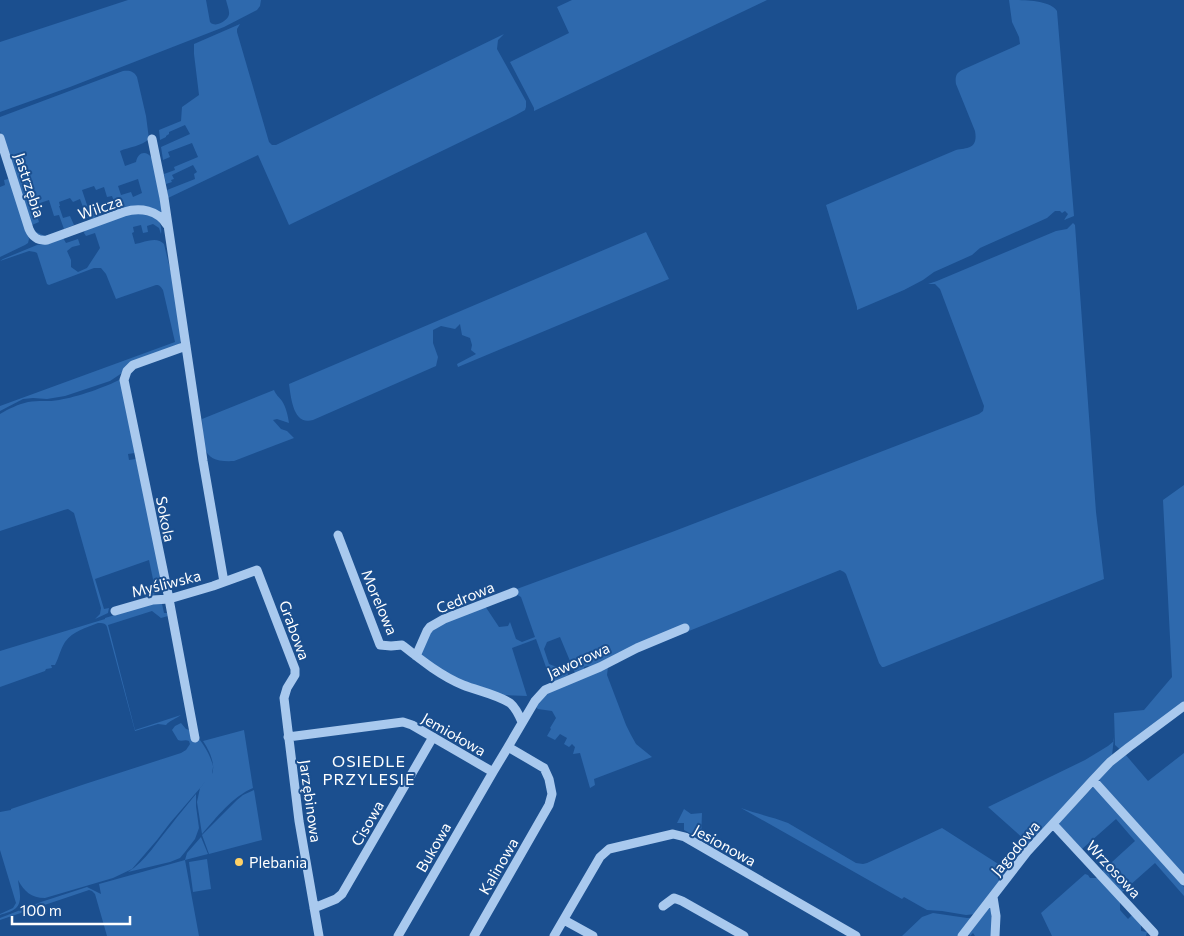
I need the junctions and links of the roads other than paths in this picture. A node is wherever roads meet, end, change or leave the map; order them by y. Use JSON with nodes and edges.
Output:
{"nodes":[{"id":1,"x":0,"y":138,"type":"edge"},
{"id":2,"x":152,"y":138,"type":"dead end"},
{"id":3,"x":168,"y":227,"type":"junction"},
{"id":4,"x":36,"y":239,"type":"joint"},
{"id":5,"x":186,"y":345,"type":"junction"},
{"id":6,"x":338,"y":535,"type":"dead end"},
{"id":7,"x":258,"y":570,"type":"joint"},
{"id":8,"x":224,"y":582,"type":"junction"},
{"id":9,"x":514,"y":592,"type":"dead end"},
{"id":10,"x":168,"y":599,"type":"junction"},
{"id":11,"x":115,"y":611,"type":"dead end"},
{"id":12,"x":685,"y":628,"type":"dead end"},
{"id":13,"x":416,"y":656,"type":"junction"},
{"id":14,"x":284,"y":698,"type":"joint"},
{"id":15,"x":1184,"y":706,"type":"edge"},
{"id":16,"x":522,"y":722,"type":"junction"},
{"id":17,"x":288,"y":737,"type":"junction"},
{"id":18,"x":195,"y":738,"type":"dead end"},
{"id":19,"x":433,"y":738,"type":"junction"},
{"id":20,"x":508,"y":747,"type":"junction"},
{"id":21,"x":493,"y":772,"type":"junction"},
{"id":22,"x":1093,"y":780,"type":"junction"},
{"id":23,"x":546,"y":810,"type":"joint"},
{"id":24,"x":1053,"y":824,"type":"junction"},
{"id":25,"x":1184,"y":881,"type":"edge"},
{"id":26,"x":993,"y":897,"type":"junction"},
{"id":27,"x":663,"y":906,"type":"dead end"},
{"id":28,"x":314,"y":908,"type":"junction"},
{"id":29,"x":564,"y":920,"type":"junction"},
{"id":30,"x":1154,"y":933,"type":"dead end"},
{"id":31,"x":318,"y":936,"type":"edge"},
{"id":32,"x":398,"y":936,"type":"edge"},
{"id":33,"x":474,"y":936,"type":"edge"},
{"id":34,"x":554,"y":936,"type":"edge"},
{"id":35,"x":593,"y":936,"type":"edge"},
{"id":36,"x":744,"y":936,"type":"edge"},
{"id":37,"x":856,"y":936,"type":"edge"},
{"id":38,"x":962,"y":936,"type":"edge"},
{"id":39,"x":995,"y":936,"type":"edge"}],
"edges":[{"from":1,"to":4,"type":"street","name":"Jastrzębia"},
{"from":2,"to":3,"type":"street"},
{"from":3,"to":4,"type":"street","name":"Wilcza"},
{"from":3,"to":5,"type":"street"},
{"from":5,"to":8,"type":"street"},
{"from":5,"to":10,"type":"street","name":"Sokola"},
{"from":6,"to":13,"type":"street","name":"Morelowa"},
{"from":7,"to":8,"type":"street","name":"Myśliwska"},
{"from":7,"to":14,"type":"street","name":"Grabowa"},
{"from":8,"to":10,"type":"street","name":"Myśliwska"},
{"from":9,"to":13,"type":"street","name":"Cedrowa"},
{"from":10,"to":11,"type":"street","name":"Myśliwska"},
{"from":10,"to":18,"type":"street","name":"Sokola"},
{"from":12,"to":16,"type":"street","name":"Jaworowa"},
{"from":13,"to":16,"type":"street"},
{"from":14,"to":17,"type":"street","name":"Jarzębinowa"},
{"from":15,"to":22,"type":"street","name":"Jagodowa"},
{"from":16,"to":20,"type":"street","name":"Jaworowa"},
{"from":17,"to":19,"type":"street","name":"Jemiołowa"},
{"from":17,"to":28,"type":"street","name":"Jarzębinowa"},
{"from":19,"to":21,"type":"street","name":"Jemiołowa"},
{"from":19,"to":28,"type":"street","name":"Cisowa"},
{"from":20,"to":21,"type":"street","name":"Jemiołowa"},
{"from":20,"to":23,"type":"street","name":"Jemiołowa"},
{"from":21,"to":32,"type":"street","name":"Bukowa"},
{"from":22,"to":24,"type":"street","name":"Jagodowa"},
{"from":22,"to":25,"type":"street"},
{"from":23,"to":33,"type":"street","name":"Kalinowa"},
{"from":24,"to":26,"type":"street","name":"Jagodowa"},
{"from":24,"to":30,"type":"street","name":"Wrzosowa"},
{"from":26,"to":38,"type":"street","name":"Jagodowa"},
{"from":26,"to":39,"type":"street"},
{"from":27,"to":36,"type":"street"},
{"from":28,"to":31,"type":"street","name":"Jarzębinowa"},
{"from":29,"to":34,"type":"street","name":"Jesionowa"},
{"from":29,"to":35,"type":"street"},
{"from":29,"to":37,"type":"street","name":"Jesionowa"}]}
